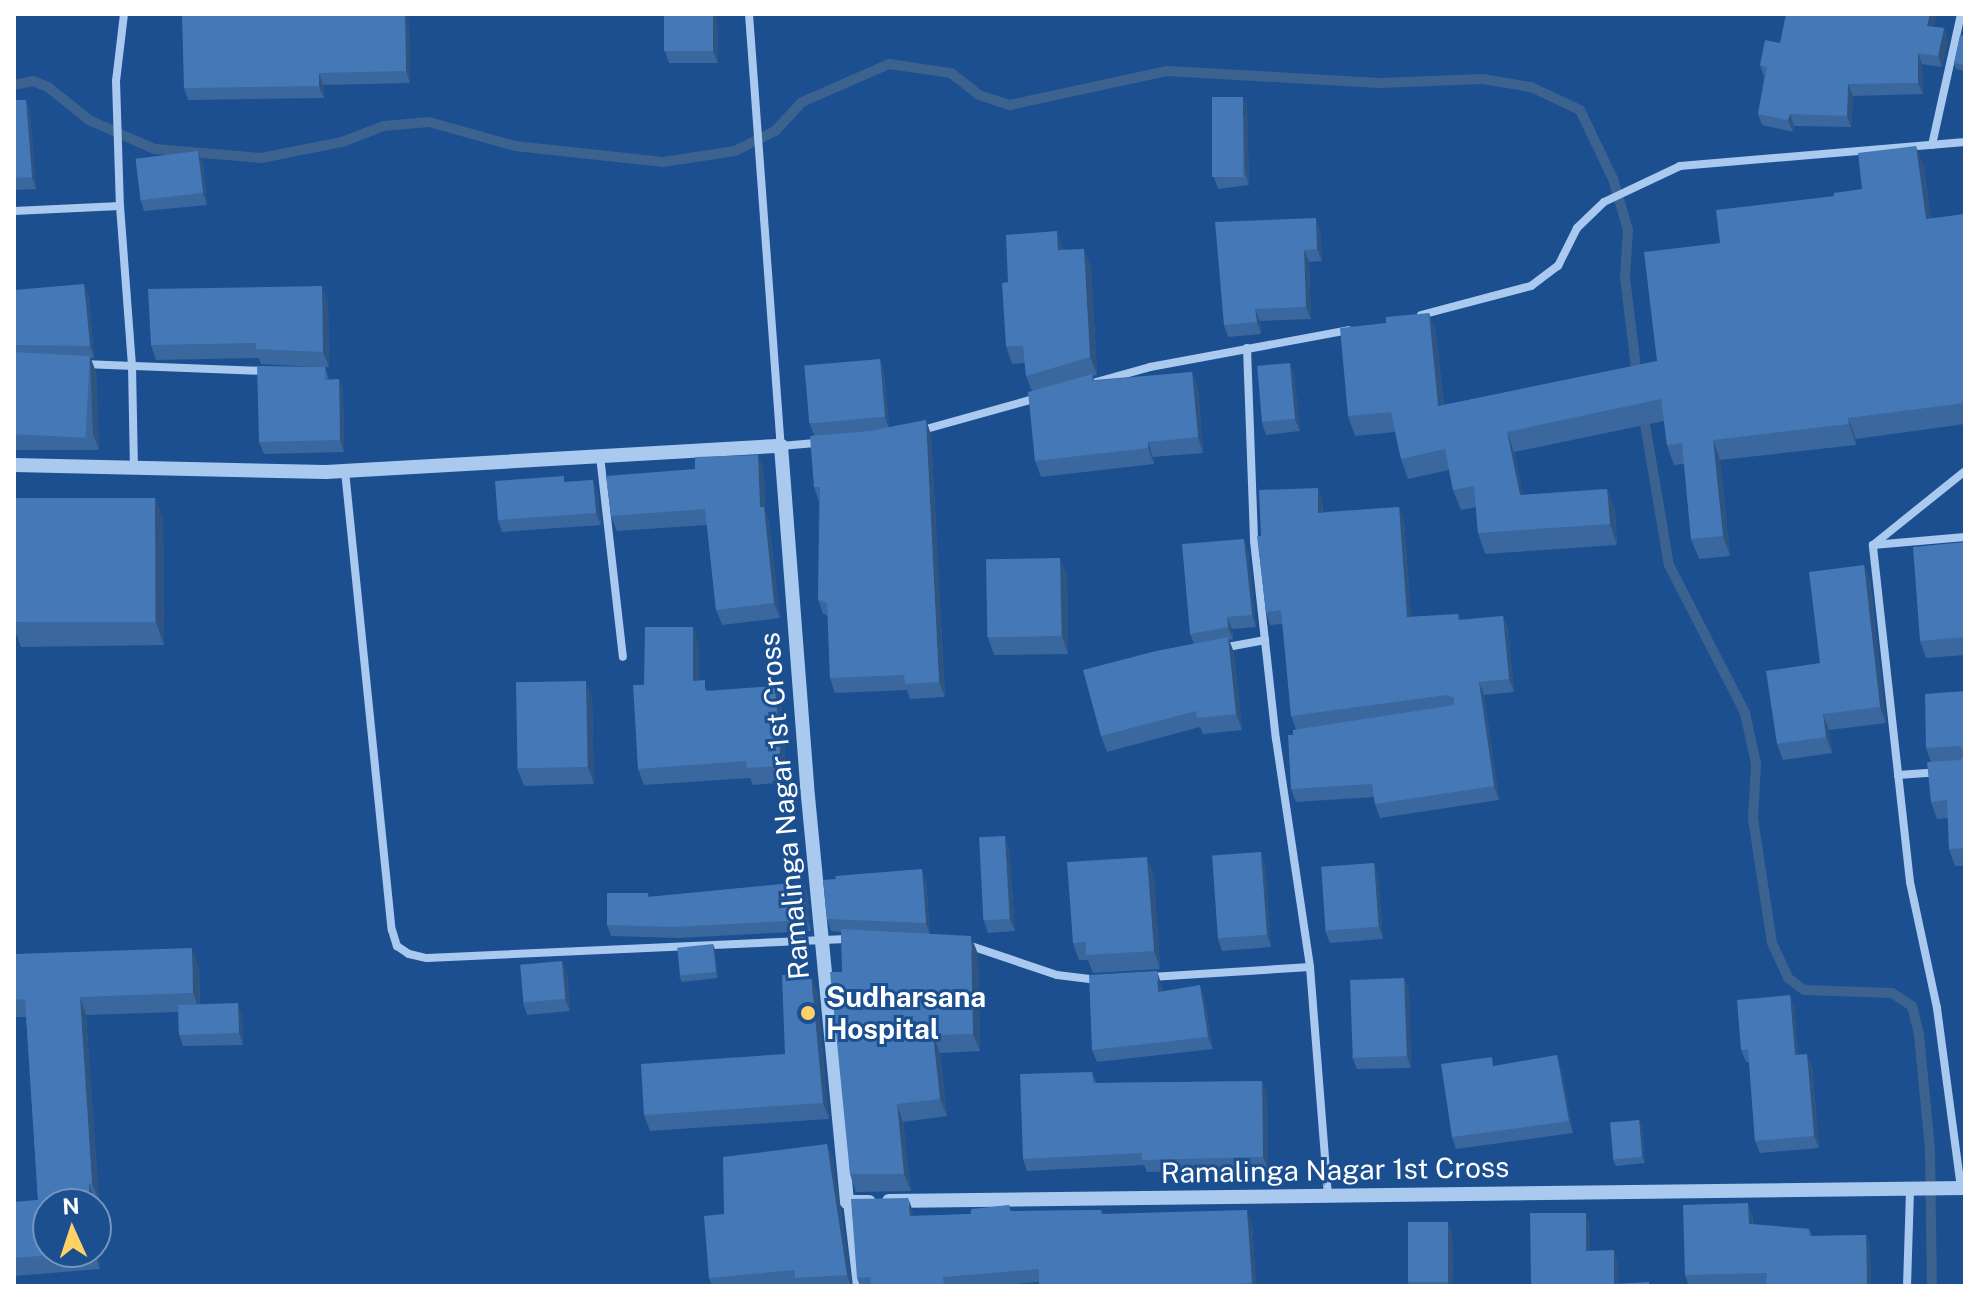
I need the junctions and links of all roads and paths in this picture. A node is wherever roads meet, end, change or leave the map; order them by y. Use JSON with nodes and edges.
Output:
{"nodes":[{"id":1,"x":124,"y":14,"type":"edge"},
{"id":2,"x":749,"y":14,"type":"edge"},
{"id":3,"x":1961,"y":14,"type":"edge"},
{"id":4,"x":1965,"y":142,"type":"edge"},
{"id":5,"x":1932,"y":145,"type":"junction"},
{"id":6,"x":120,"y":206,"type":"junction"},
{"id":7,"x":14,"y":211,"type":"edge"},
{"id":8,"x":1409,"y":318,"type":"edge"},
{"id":9,"x":1365,"y":327,"type":"edge"},
{"id":10,"x":1247,"y":348,"type":"junction"},
{"id":11,"x":73,"y":364,"type":"edge"},
{"id":12,"x":132,"y":366,"type":"junction"},
{"id":13,"x":281,"y":372,"type":"edge"},
{"id":14,"x":1092,"y":383,"type":"edge"},
{"id":15,"x":1049,"y":395,"type":"edge"},
{"id":16,"x":903,"y":434,"type":"edge"},
{"id":17,"x":828,"y":443,"type":"edge"},
{"id":18,"x":781,"y":446,"type":"junction"},
{"id":19,"x":600,"y":455,"type":"junction"},
{"id":20,"x":14,"y":465,"type":"edge"},
{"id":21,"x":135,"y":469,"type":"junction"},
{"id":22,"x":345,"y":471,"type":"junction"},
{"id":23,"x":1965,"y":471,"type":"edge"},
{"id":24,"x":1965,"y":537,"type":"edge"},
{"id":25,"x":1873,"y":545,"type":"junction"},
{"id":26,"x":1265,"y":640,"type":"junction"},
{"id":27,"x":1208,"y":651,"type":"edge"},
{"id":28,"x":623,"y":657,"type":"dead end"},
{"id":29,"x":1290,"y":737,"type":"edge"},
{"id":30,"x":1276,"y":739,"type":"junction"},
{"id":31,"x":1952,"y":771,"type":"edge"},
{"id":32,"x":1898,"y":775,"type":"junction"},
{"id":33,"x":820,"y":938,"type":"junction"},
{"id":34,"x":865,"y":939,"type":"edge"},
{"id":35,"x":956,"y":943,"type":"edge"},
{"id":36,"x":1310,"y":967,"type":"junction"},
{"id":37,"x":1138,"y":977,"type":"edge"},
{"id":38,"x":1107,"y":979,"type":"edge"},
{"id":39,"x":1963,"y":1188,"type":"edge"},
{"id":40,"x":1910,"y":1189,"type":"junction"},
{"id":41,"x":1328,"y":1196,"type":"junction"},
{"id":42,"x":847,"y":1202,"type":"junction"},
{"id":43,"x":857,"y":1286,"type":"edge"},
{"id":44,"x":1907,"y":1286,"type":"edge"}],
"edges":[{"from":1,"to":6,"type":"street"},
{"from":2,"to":18,"type":"street"},
{"from":3,"to":5,"type":"street"},
{"from":4,"to":5,"type":"street"},
{"from":5,"to":8,"type":"street"},
{"from":6,"to":7,"type":"street"},
{"from":6,"to":12,"type":"street"},
{"from":9,"to":10,"type":"street"},
{"from":10,"to":14,"type":"street"},
{"from":10,"to":26,"type":"street"},
{"from":11,"to":12,"type":"street"},
{"from":12,"to":13,"type":"street"},
{"from":12,"to":21,"type":"street"},
{"from":15,"to":16,"type":"street"},
{"from":17,"to":18,"type":"street"},
{"from":18,"to":19,"type":"street"},
{"from":18,"to":33,"type":"street","name":"Ramalinga Nagar 1st Cross"},
{"from":19,"to":22,"type":"street"},
{"from":19,"to":28,"type":"street"},
{"from":20,"to":21,"type":"street"},
{"from":21,"to":22,"type":"street"},
{"from":22,"to":33,"type":"street"},
{"from":23,"to":25,"type":"street"},
{"from":24,"to":25,"type":"street"},
{"from":25,"to":32,"type":"street"},
{"from":26,"to":27,"type":"street"},
{"from":26,"to":30,"type":"street"},
{"from":29,"to":30,"type":"street"},
{"from":30,"to":36,"type":"street"},
{"from":31,"to":32,"type":"street"},
{"from":32,"to":39,"type":"street"},
{"from":33,"to":34,"type":"street"},
{"from":33,"to":42,"type":"street","name":"Ramalinga Nagar 1st Cross"},
{"from":35,"to":38,"type":"street"},
{"from":36,"to":37,"type":"street"},
{"from":36,"to":41,"type":"street"},
{"from":39,"to":40,"type":"street","name":"Ramalinga Nagar 1st Cross"},
{"from":40,"to":41,"type":"street","name":"Ramalinga Nagar 1st Cross"},
{"from":40,"to":44,"type":"street"},
{"from":41,"to":42,"type":"street","name":"Ramalinga Nagar 1st Cross"},
{"from":42,"to":43,"type":"street"}]}
